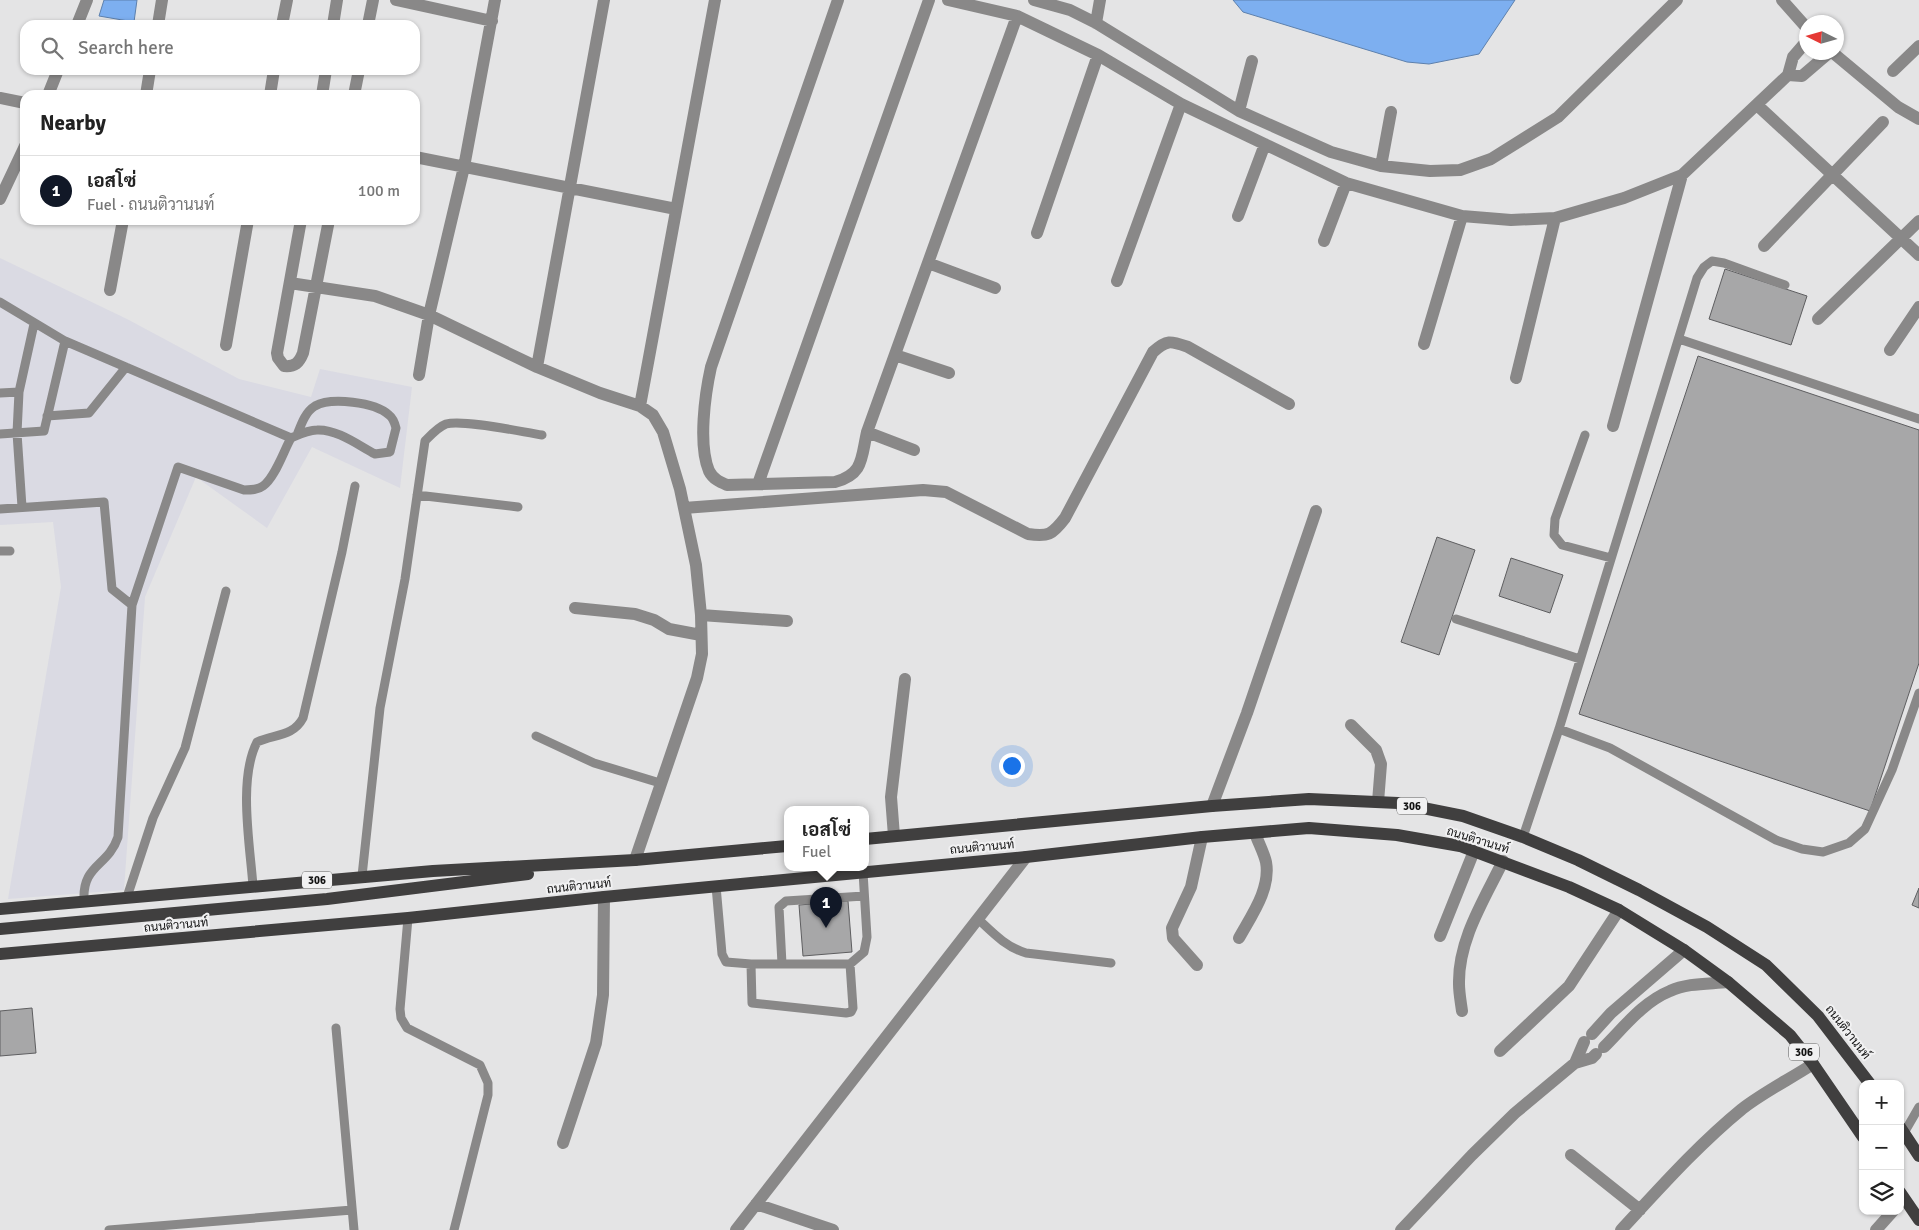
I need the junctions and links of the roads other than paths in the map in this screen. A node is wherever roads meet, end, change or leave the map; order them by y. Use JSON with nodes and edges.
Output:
{"nodes":[{"id":1,"x":87,"y":0,"type":"edge"},
{"id":2,"x":162,"y":0,"type":"edge"},
{"id":3,"x":287,"y":0,"type":"edge"},
{"id":4,"x":336,"y":0,"type":"edge"},
{"id":5,"x":373,"y":0,"type":"edge"},
{"id":6,"x":396,"y":0,"type":"edge"},
{"id":7,"x":496,"y":0,"type":"edge"},
{"id":8,"x":604,"y":0,"type":"edge"},
{"id":9,"x":715,"y":0,"type":"edge"},
{"id":10,"x":838,"y":0,"type":"edge"},
{"id":11,"x":928,"y":0,"type":"edge"},
{"id":12,"x":948,"y":0,"type":"edge"},
{"id":13,"x":1034,"y":0,"type":"edge"},
{"id":14,"x":1100,"y":0,"type":"edge"},
{"id":15,"x":1677,"y":0,"type":"edge"},
{"id":16,"x":1782,"y":0,"type":"edge"},
{"id":17,"x":1017,"y":16,"type":"junction"},
{"id":18,"x":1799,"y":19,"type":"edge"},
{"id":19,"x":79,"y":20,"type":"edge"},
{"id":20,"x":159,"y":20,"type":"edge"},
{"id":21,"x":283,"y":20,"type":"edge"},
{"id":22,"x":334,"y":20,"type":"edge"},
{"id":23,"x":369,"y":20,"type":"edge"},
{"id":24,"x":492,"y":21,"type":"junction"},
{"id":25,"x":1096,"y":22,"type":"junction"},
{"id":26,"x":1919,"y":46,"type":"edge"},
{"id":27,"x":1799,"y":50,"type":"edge"},
{"id":28,"x":1098,"y":54,"type":"junction"},
{"id":29,"x":1821,"y":60,"type":"edge"},
{"id":30,"x":1841,"y":60,"type":"edge"},
{"id":31,"x":1252,"y":61,"type":"dead end"},
{"id":32,"x":1893,"y":71,"type":"dead end"},
{"id":33,"x":56,"y":75,"type":"edge"},
{"id":34,"x":149,"y":75,"type":"edge"},
{"id":35,"x":273,"y":75,"type":"edge"},
{"id":36,"x":325,"y":75,"type":"edge"},
{"id":37,"x":358,"y":75,"type":"edge"},
{"id":38,"x":1788,"y":76,"type":"junction"},
{"id":39,"x":50,"y":90,"type":"edge"},
{"id":40,"x":147,"y":90,"type":"edge"},
{"id":41,"x":271,"y":90,"type":"edge"},
{"id":42,"x":323,"y":90,"type":"edge"},
{"id":43,"x":355,"y":90,"type":"edge"},
{"id":44,"x":0,"y":98,"type":"edge"},
{"id":45,"x":20,"y":102,"type":"edge"},
{"id":46,"x":1181,"y":104,"type":"junction"},
{"id":47,"x":1757,"y":105,"type":"junction"},
{"id":48,"x":1238,"y":111,"type":"junction"},
{"id":49,"x":1391,"y":112,"type":"dead end"},
{"id":50,"x":1919,"y":119,"type":"edge"},
{"id":51,"x":1883,"y":122,"type":"dead end"},
{"id":52,"x":1265,"y":144,"type":"junction"},
{"id":53,"x":20,"y":157,"type":"edge"},
{"id":54,"x":420,"y":158,"type":"edge"},
{"id":55,"x":1381,"y":166,"type":"junction"},
{"id":56,"x":464,"y":167,"type":"junction"},
{"id":57,"x":1682,"y":175,"type":"junction"},
{"id":58,"x":1832,"y":176,"type":"junction"},
{"id":59,"x":1346,"y":183,"type":"junction"},
{"id":60,"x":569,"y":188,"type":"junction"},
{"id":61,"x":0,"y":199,"type":"edge"},
{"id":62,"x":676,"y":209,"type":"junction"},
{"id":63,"x":1238,"y":216,"type":"dead end"},
{"id":64,"x":1462,"y":216,"type":"junction"},
{"id":65,"x":1555,"y":218,"type":"junction"},
{"id":66,"x":1919,"y":221,"type":"edge"},
{"id":67,"x":122,"y":225,"type":"edge"},
{"id":68,"x":247,"y":225,"type":"edge"},
{"id":69,"x":300,"y":225,"type":"edge"},
{"id":70,"x":328,"y":225,"type":"edge"},
{"id":71,"x":1038,"y":233,"type":"dead end"},
{"id":72,"x":1900,"y":239,"type":"junction"},
{"id":73,"x":1324,"y":241,"type":"dead end"},
{"id":74,"x":1764,"y":246,"type":"dead end"},
{"id":75,"x":1919,"y":255,"type":"edge"},
{"id":76,"x":928,"y":264,"type":"junction"},
{"id":77,"x":1116,"y":281,"type":"dead end"},
{"id":78,"x":290,"y":283,"type":"junction"},
{"id":79,"x":1785,"y":285,"type":"dead end"},
{"id":80,"x":315,"y":286,"type":"junction"},
{"id":81,"x":995,"y":288,"type":"dead end"},
{"id":82,"x":110,"y":290,"type":"dead end"},
{"id":83,"x":0,"y":302,"type":"edge"},
{"id":84,"x":1919,"y":307,"type":"edge"},
{"id":85,"x":429,"y":315,"type":"junction"},
{"id":86,"x":1818,"y":319,"type":"dead end"},
{"id":87,"x":34,"y":324,"type":"junction"},
{"id":88,"x":1679,"y":339,"type":"junction"},
{"id":89,"x":64,"y":341,"type":"junction"},
{"id":90,"x":1424,"y":344,"type":"dead end"},
{"id":91,"x":226,"y":345,"type":"dead end"},
{"id":92,"x":1890,"y":350,"type":"dead end"},
{"id":93,"x":895,"y":355,"type":"junction"},
{"id":94,"x":126,"y":367,"type":"junction"},
{"id":95,"x":537,"y":367,"type":"junction"},
{"id":96,"x":948,"y":373,"type":"dead end"},
{"id":97,"x":419,"y":375,"type":"dead end"},
{"id":98,"x":1516,"y":378,"type":"dead end"},
{"id":99,"x":19,"y":392,"type":"junction"},
{"id":100,"x":0,"y":393,"type":"edge"},
{"id":101,"x":1289,"y":404,"type":"dead end"},
{"id":102,"x":640,"y":406,"type":"junction"},
{"id":103,"x":47,"y":416,"type":"junction"},
{"id":104,"x":1919,"y":419,"type":"edge"},
{"id":105,"x":1613,"y":426,"type":"dead end"},
{"id":106,"x":867,"y":432,"type":"junction"},
{"id":107,"x":17,"y":433,"type":"junction"},
{"id":108,"x":0,"y":434,"type":"edge"},
{"id":109,"x":542,"y":434,"type":"dead end"},
{"id":110,"x":1585,"y":435,"type":"dead end"},
{"id":111,"x":294,"y":436,"type":"junction"},
{"id":112,"x":914,"y":450,"type":"dead end"},
{"id":113,"x":758,"y":484,"type":"junction"},
{"id":114,"x":355,"y":486,"type":"dead end"},
{"id":115,"x":417,"y":495,"type":"junction"},
{"id":116,"x":518,"y":507,"type":"dead end"},
{"id":117,"x":22,"y":508,"type":"junction"},
{"id":118,"x":684,"y":508,"type":"junction"},
{"id":119,"x":0,"y":509,"type":"edge"},
{"id":120,"x":1316,"y":511,"type":"dead end"},
{"id":121,"x":0,"y":551,"type":"edge"},
{"id":122,"x":10,"y":551,"type":"dead end"},
{"id":123,"x":1611,"y":558,"type":"junction"},
{"id":124,"x":226,"y":591,"type":"dead end"},
{"id":125,"x":132,"y":605,"type":"junction"},
{"id":126,"x":575,"y":608,"type":"dead end"},
{"id":127,"x":701,"y":615,"type":"junction"},
{"id":128,"x":1456,"y":619,"type":"dead end"},
{"id":129,"x":786,"y":621,"type":"dead end"},
{"id":130,"x":701,"y":635,"type":"junction"},
{"id":131,"x":1580,"y":659,"type":"junction"},
{"id":132,"x":905,"y":678,"type":"dead end"},
{"id":133,"x":1919,"y":693,"type":"edge"},
{"id":134,"x":1351,"y":725,"type":"dead end"},
{"id":135,"x":1559,"y":729,"type":"junction"},
{"id":136,"x":536,"y":736,"type":"dead end"},
{"id":137,"x":660,"y":783,"type":"junction"},
{"id":138,"x":1378,"y":802,"type":"junction"},
{"id":139,"x":1212,"y":806,"type":"junction"},
{"id":140,"x":1255,"y":833,"type":"junction"},
{"id":141,"x":894,"y":836,"type":"junction"},
{"id":142,"x":1522,"y":836,"type":"junction"},
{"id":143,"x":1202,"y":837,"type":"junction"},
{"id":144,"x":869,"y":839,"type":"edge"},
{"id":145,"x":784,"y":846,"type":"edge"},
{"id":146,"x":1474,"y":851,"type":"junction"},
{"id":147,"x":1026,"y":857,"type":"junction"},
{"id":148,"x":635,"y":860,"type":"junction"},
{"id":149,"x":1502,"y":861,"type":"junction"},
{"id":150,"x":863,"y":872,"type":"junction"},
{"id":151,"x":362,"y":876,"type":"junction"},
{"id":152,"x":253,"y":886,"type":"junction"},
{"id":153,"x":716,"y":886,"type":"junction"},
{"id":154,"x":864,"y":896,"type":"junction"},
{"id":155,"x":127,"y":897,"type":"junction"},
{"id":156,"x":604,"y":897,"type":"junction"},
{"id":157,"x":84,"y":901,"type":"junction"},
{"id":158,"x":0,"y":909,"type":"edge"},
{"id":159,"x":1619,"y":910,"type":"junction"},
{"id":160,"x":408,"y":918,"type":"junction"},
{"id":161,"x":978,"y":919,"type":"junction"},
{"id":162,"x":0,"y":929,"type":"edge"},
{"id":163,"x":1440,"y":936,"type":"dead end"},
{"id":164,"x":1239,"y":938,"type":"dead end"},
{"id":165,"x":1684,"y":950,"type":"junction"},
{"id":166,"x":0,"y":954,"type":"edge"},
{"id":167,"x":1111,"y":963,"type":"dead end"},
{"id":168,"x":752,"y":964,"type":"junction"},
{"id":169,"x":782,"y":964,"type":"junction"},
{"id":170,"x":850,"y":964,"type":"junction"},
{"id":171,"x":1197,"y":965,"type":"dead end"},
{"id":172,"x":1728,"y":982,"type":"junction"},
{"id":173,"x":1620,"y":1006,"type":"junction"},
{"id":174,"x":1462,"y":1011,"type":"dead end"},
{"id":175,"x":1632,"y":1019,"type":"junction"},
{"id":176,"x":336,"y":1028,"type":"dead end"},
{"id":177,"x":1500,"y":1051,"type":"dead end"},
{"id":178,"x":1575,"y":1063,"type":"junction"},
{"id":179,"x":1813,"y":1064,"type":"junction"},
{"id":180,"x":1867,"y":1080,"type":"edge"},
{"id":181,"x":1919,"y":1107,"type":"edge"},
{"id":182,"x":1904,"y":1127,"type":"edge"},
{"id":183,"x":1859,"y":1131,"type":"edge"},
{"id":184,"x":1904,"y":1133,"type":"edge"},
{"id":185,"x":562,"y":1143,"type":"dead end"},
{"id":186,"x":1571,"y":1155,"type":"dead end"},
{"id":187,"x":1919,"y":1156,"type":"edge"},
{"id":188,"x":1904,"y":1201,"type":"edge"},
{"id":189,"x":756,"y":1204,"type":"junction"},
{"id":190,"x":352,"y":1210,"type":"junction"},
{"id":191,"x":1640,"y":1210,"type":"junction"},
{"id":192,"x":1889,"y":1215,"type":"edge"},
{"id":193,"x":1919,"y":1220,"type":"edge"},
{"id":194,"x":109,"y":1230,"type":"edge"},
{"id":195,"x":354,"y":1230,"type":"edge"},
{"id":196,"x":454,"y":1230,"type":"edge"},
{"id":197,"x":736,"y":1230,"type":"edge"},
{"id":198,"x":833,"y":1230,"type":"edge"},
{"id":199,"x":1401,"y":1230,"type":"edge"},
{"id":200,"x":1621,"y":1230,"type":"edge"},
{"id":201,"x":1876,"y":1230,"type":"edge"}],
"edges":[{"from":1,"to":19,"type":"street"},
{"from":2,"to":20,"type":"street"},
{"from":3,"to":21,"type":"street"},
{"from":4,"to":22,"type":"street"},
{"from":5,"to":23,"type":"street"},
{"from":6,"to":24,"type":"street"},
{"from":7,"to":24,"type":"street"},
{"from":8,"to":60,"type":"street"},
{"from":9,"to":62,"type":"street"},
{"from":10,"to":113,"type":"street"},
{"from":11,"to":113,"type":"street"},
{"from":12,"to":17,"type":"street"},
{"from":13,"to":25,"type":"street"},
{"from":14,"to":25,"type":"street"},
{"from":15,"to":55,"type":"street"},
{"from":16,"to":18,"type":"street"},
{"from":17,"to":28,"type":"street"},
{"from":17,"to":76,"type":"street"},
{"from":24,"to":56,"type":"street"},
{"from":25,"to":48,"type":"street"},
{"from":26,"to":32,"type":"street"},
{"from":27,"to":38,"type":"street"},
{"from":28,"to":46,"type":"street"},
{"from":28,"to":71,"type":"street"},
{"from":29,"to":38,"type":"street"},
{"from":30,"to":50,"type":"street"},
{"from":31,"to":48,"type":"street"},
{"from":33,"to":39,"type":"street"},
{"from":34,"to":40,"type":"street"},
{"from":35,"to":41,"type":"street"},
{"from":36,"to":42,"type":"street"},
{"from":37,"to":43,"type":"street"},
{"from":38,"to":47,"type":"street"},
{"from":44,"to":45,"type":"street"},
{"from":46,"to":52,"type":"street"},
{"from":46,"to":77,"type":"street"},
{"from":47,"to":57,"type":"street"},
{"from":47,"to":58,"type":"street"},
{"from":48,"to":55,"type":"street"},
{"from":49,"to":55,"type":"street"},
{"from":51,"to":58,"type":"street"},
{"from":52,"to":59,"type":"street"},
{"from":52,"to":63,"type":"street"},
{"from":53,"to":61,"type":"street"},
{"from":54,"to":56,"type":"street"},
{"from":56,"to":60,"type":"street"},
{"from":56,"to":85,"type":"street"},
{"from":57,"to":65,"type":"street"},
{"from":57,"to":105,"type":"street"},
{"from":58,"to":72,"type":"street"},
{"from":58,"to":74,"type":"street"},
{"from":59,"to":64,"type":"street"},
{"from":59,"to":73,"type":"street"},
{"from":60,"to":62,"type":"street"},
{"from":60,"to":95,"type":"street"},
{"from":62,"to":102,"type":"street"},
{"from":64,"to":65,"type":"street"},
{"from":64,"to":90,"type":"street"},
{"from":65,"to":98,"type":"street"},
{"from":66,"to":72,"type":"street"},
{"from":67,"to":82,"type":"street"},
{"from":68,"to":91,"type":"street"},
{"from":69,"to":78,"type":"street"},
{"from":70,"to":80,"type":"street"},
{"from":72,"to":75,"type":"street"},
{"from":72,"to":86,"type":"street"},
{"from":76,"to":81,"type":"street"},
{"from":76,"to":93,"type":"street"},
{"from":78,"to":80,"type":"street"},
{"from":78,"to":80,"type":"street"},
{"from":79,"to":88,"type":"lane"},
{"from":80,"to":85,"type":"street"},
{"from":83,"to":87,"type":"lane"},
{"from":84,"to":92,"type":"street"},
{"from":85,"to":95,"type":"street"},
{"from":85,"to":97,"type":"street"},
{"from":87,"to":89,"type":"lane"},
{"from":87,"to":99,"type":"lane"},
{"from":88,"to":104,"type":"lane"},
{"from":88,"to":123,"type":"lane"},
{"from":89,"to":94,"type":"lane"},
{"from":89,"to":103,"type":"lane"},
{"from":93,"to":96,"type":"street"},
{"from":93,"to":106,"type":"street"},
{"from":94,"to":103,"type":"lane"},
{"from":94,"to":111,"type":"lane"},
{"from":95,"to":102,"type":"street"},
{"from":99,"to":100,"type":"lane"},
{"from":99,"to":107,"type":"lane"},
{"from":101,"to":118,"type":"street"},
{"from":102,"to":118,"type":"street"},
{"from":103,"to":107,"type":"lane"},
{"from":106,"to":112,"type":"street"},
{"from":106,"to":113,"type":"street"},
{"from":107,"to":108,"type":"lane"},
{"from":107,"to":117,"type":"lane"},
{"from":109,"to":115,"type":"lane"},
{"from":110,"to":123,"type":"lane"},
{"from":111,"to":111,"type":"lane"},
{"from":111,"to":125,"type":"lane"},
{"from":114,"to":152,"type":"lane"},
{"from":115,"to":116,"type":"lane"},
{"from":115,"to":151,"type":"lane"},
{"from":117,"to":119,"type":"lane"},
{"from":117,"to":125,"type":"lane"},
{"from":118,"to":127,"type":"street"},
{"from":120,"to":139,"type":"street"},
{"from":121,"to":122,"type":"lane"},
{"from":123,"to":131,"type":"lane"},
{"from":124,"to":155,"type":"lane"},
{"from":125,"to":157,"type":"lane"},
{"from":126,"to":130,"type":"street"},
{"from":127,"to":129,"type":"street"},
{"from":127,"to":130,"type":"street"},
{"from":128,"to":131,"type":"lane"},
{"from":130,"to":137,"type":"street"},
{"from":131,"to":135,"type":"lane"},
{"from":132,"to":141,"type":"street"},
{"from":133,"to":135,"type":"lane"},
{"from":134,"to":138,"type":"street"},
{"from":135,"to":142,"type":"lane"},
{"from":136,"to":137,"type":"lane"},
{"from":137,"to":148,"type":"street"},
{"from":138,"to":139,"type":"main road","name":"ถนนติวานนท์","number":"306"},
{"from":138,"to":142,"type":"main road","name":"ถนนติวานนท์","number":"306"},
{"from":139,"to":141,"type":"main road","name":"ถนนติวานนท์","number":"306"},
{"from":140,"to":143,"type":"main road","name":"ถนนติวานนท์","number":"306"},
{"from":140,"to":146,"type":"main road","name":"ถนนติวานนท์","number":"306"},
{"from":140,"to":164,"type":"street"},
{"from":141,"to":144,"type":"main road","name":"ถนนติวานนท์","number":"306"},
{"from":142,"to":180,"type":"main road","name":"ถนนติวานนท์","number":"306"},
{"from":143,"to":147,"type":"main road","name":"ถนนติวานนท์","number":"306"},
{"from":143,"to":171,"type":"street"},
{"from":145,"to":148,"type":"main road","name":"ถนนติวานนท์","number":"306"},
{"from":146,"to":149,"type":"main road","name":"ถนนติวานนท์","number":"306"},
{"from":146,"to":163,"type":"street"},
{"from":147,"to":150,"type":"main road","name":"ถนนติวานนท์","number":"306"},
{"from":147,"to":161,"type":"street"},
{"from":148,"to":151,"type":"main road","name":"ถนนติวานนท์","number":"306"},
{"from":148,"to":162,"type":"main road","number":"306"},
{"from":149,"to":159,"type":"main road","name":"ถนนติวานนท์","number":"306"},
{"from":149,"to":174,"type":"street"},
{"from":150,"to":153,"type":"main road","name":"ถนนติวานนท์","number":"306"},
{"from":150,"to":154,"type":"lane"},
{"from":151,"to":152,"type":"main road","name":"ถนนติวานนท์","number":"306"},
{"from":152,"to":155,"type":"main road","name":"ถนนติวานนท์","number":"306"},
{"from":153,"to":156,"type":"main road","name":"ถนนติวานนท์","number":"306"},
{"from":153,"to":168,"type":"lane"},
{"from":154,"to":169,"type":"lane"},
{"from":154,"to":170,"type":"lane"},
{"from":155,"to":157,"type":"main road","name":"ถนนติวานนท์","number":"306"},
{"from":156,"to":160,"type":"main road","name":"ถนนติวานนท์","number":"306"},
{"from":156,"to":185,"type":"street"},
{"from":157,"to":158,"type":"main road","name":"ถนนติวานนท์","number":"306"},
{"from":159,"to":165,"type":"main road","name":"ถนนติวานนท์","number":"306"},
{"from":159,"to":177,"type":"street"},
{"from":160,"to":166,"type":"main road","name":"ถนนติวานนท์","number":"306"},
{"from":160,"to":196,"type":"lane"},
{"from":161,"to":167,"type":"lane"},
{"from":161,"to":189,"type":"street"},
{"from":165,"to":172,"type":"main road","name":"ถนนติวานนท์","number":"306"},
{"from":165,"to":173,"type":"street"},
{"from":168,"to":169,"type":"lane"},
{"from":168,"to":170,"type":"lane"},
{"from":169,"to":170,"type":"lane"},
{"from":172,"to":175,"type":"street"},
{"from":172,"to":179,"type":"main road","name":"ถนนติวานนท์","number":"306"},
{"from":173,"to":175,"type":"street"},
{"from":173,"to":178,"type":"street"},
{"from":175,"to":178,"type":"street"},
{"from":176,"to":190,"type":"lane"},
{"from":178,"to":199,"type":"street"},
{"from":179,"to":183,"type":"main road","name":"ถนนติวานนท์","number":"306"},
{"from":179,"to":191,"type":"street"},
{"from":181,"to":182,"type":"lane"},
{"from":184,"to":187,"type":"main road"},
{"from":186,"to":191,"type":"street"},
{"from":188,"to":193,"type":"main road"},
{"from":189,"to":197,"type":"street"},
{"from":189,"to":198,"type":"street"},
{"from":190,"to":194,"type":"lane"},
{"from":190,"to":195,"type":"lane"},
{"from":191,"to":200,"type":"street"},
{"from":192,"to":201,"type":"street"}]}
